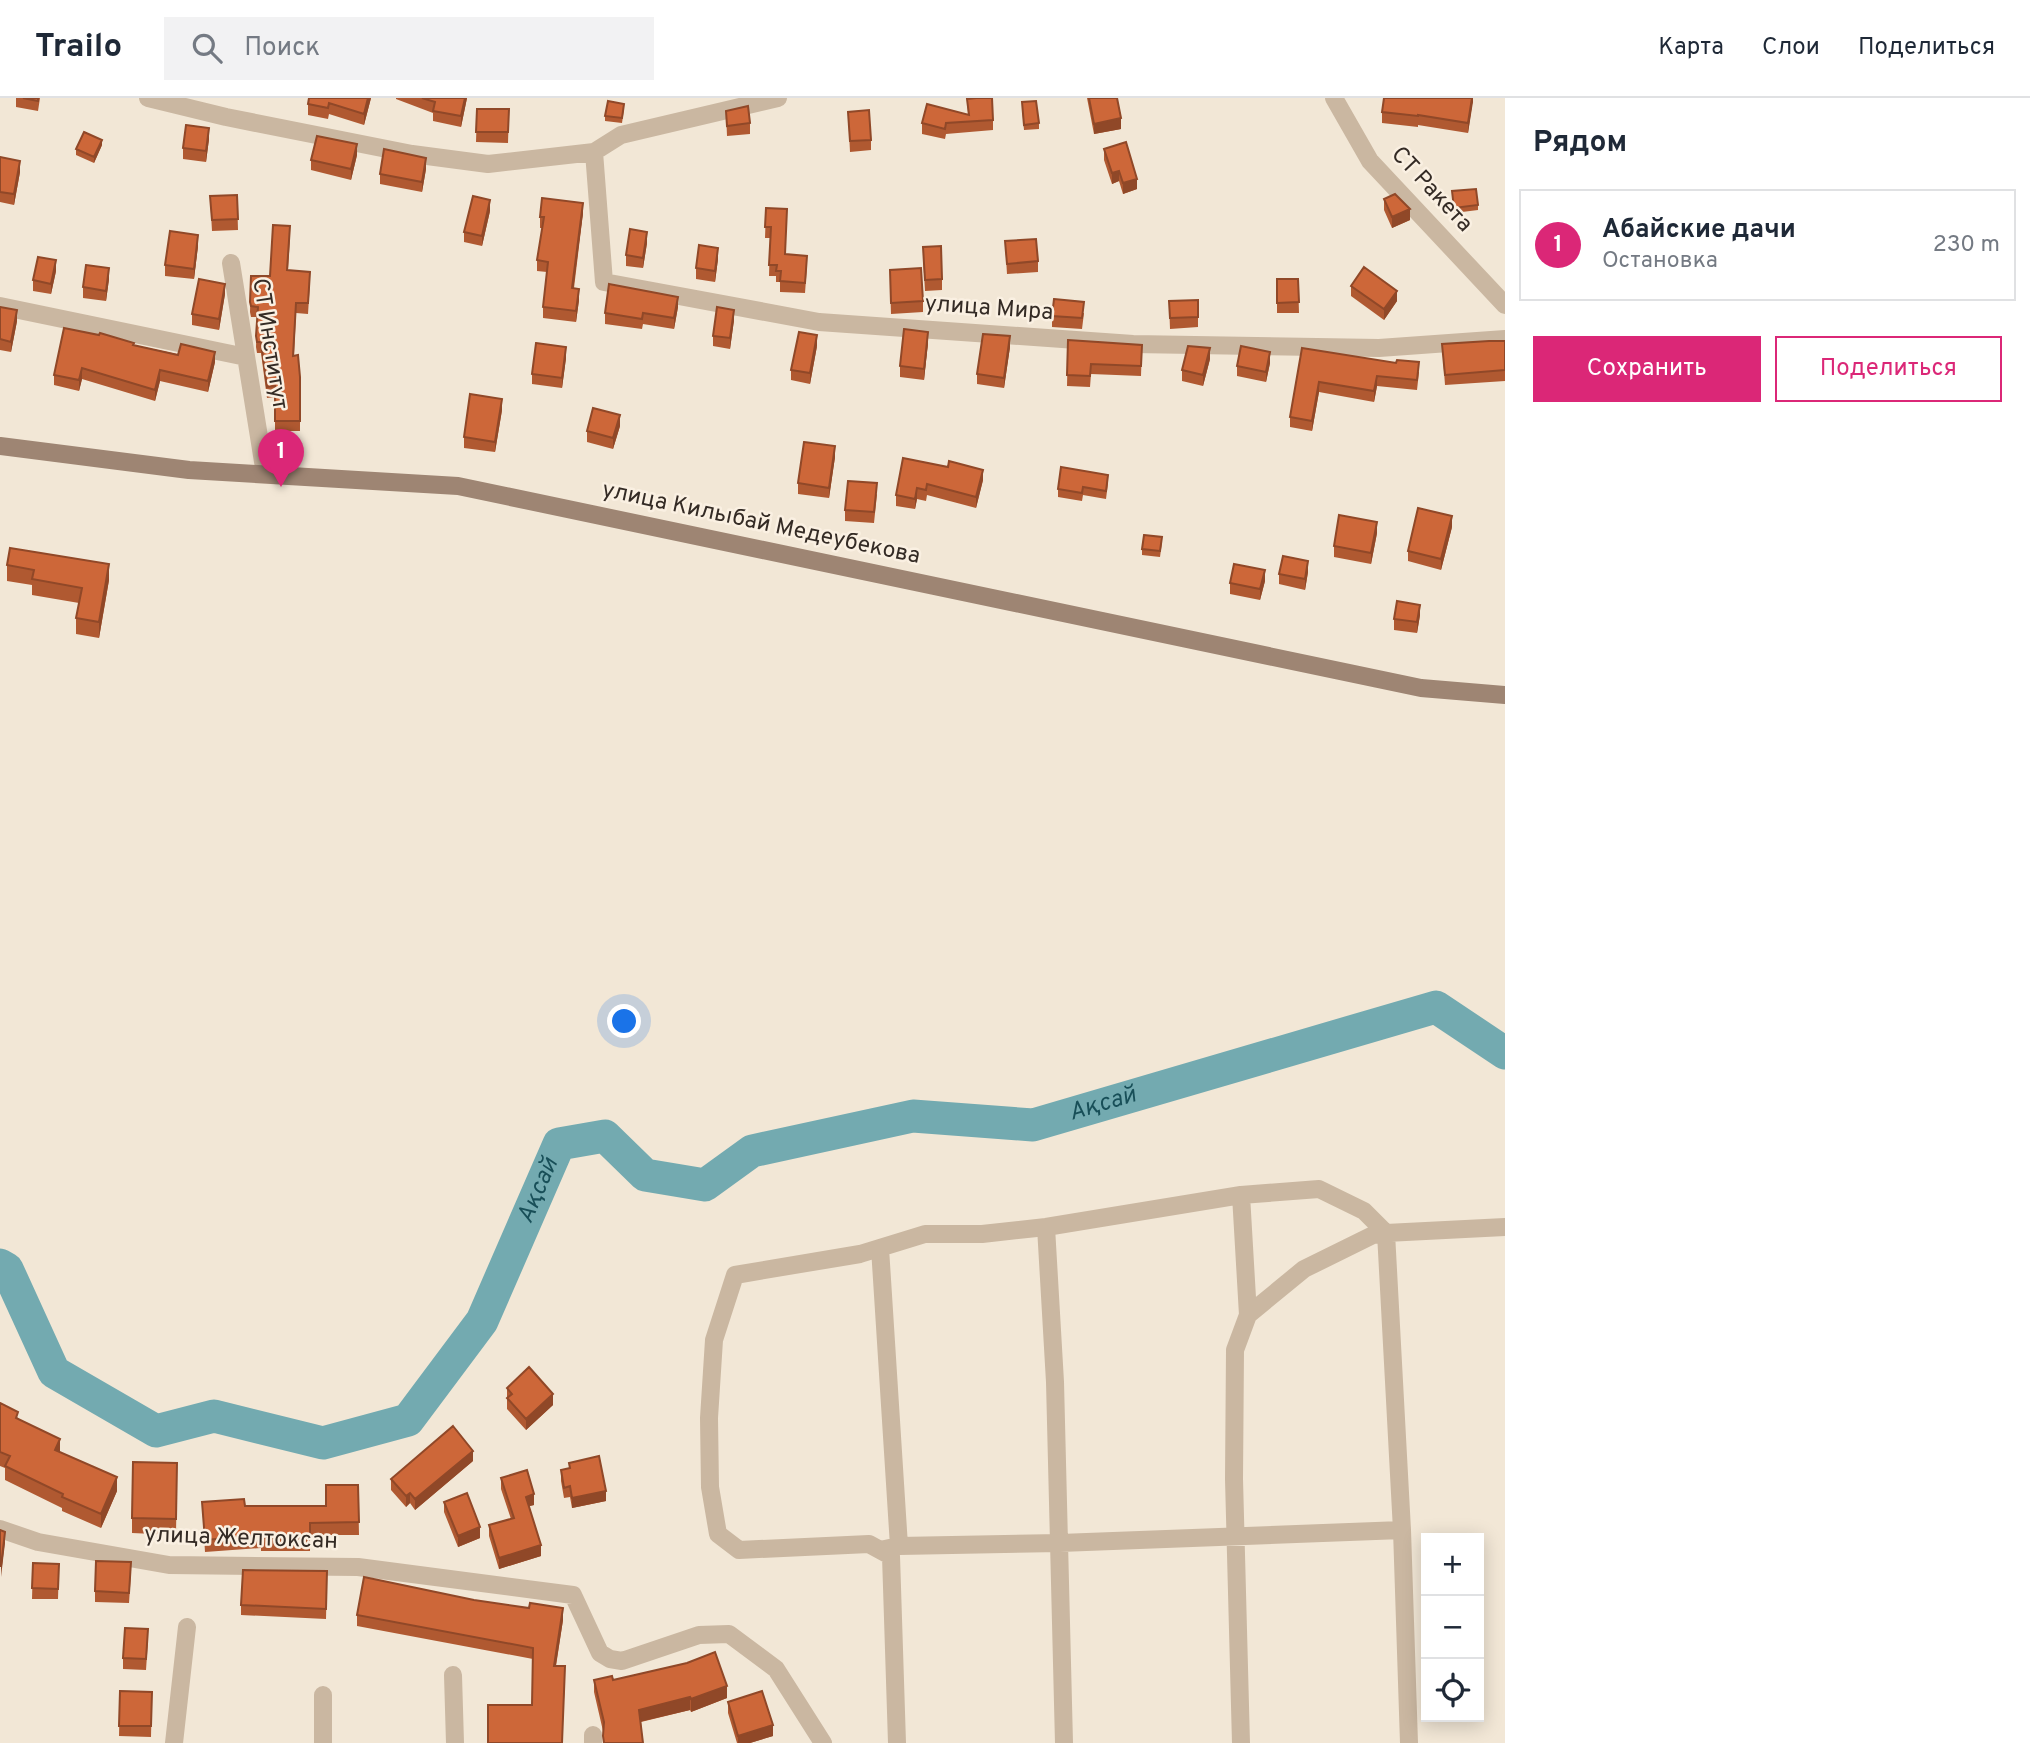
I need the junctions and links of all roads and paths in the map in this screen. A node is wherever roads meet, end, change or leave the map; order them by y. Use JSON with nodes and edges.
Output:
{"nodes":[{"id":1,"x":148,"y":98,"type":"edge"},
{"id":2,"x":778,"y":98,"type":"edge"},
{"id":3,"x":1334,"y":98,"type":"edge"},
{"id":4,"x":594,"y":152,"type":"junction"},
{"id":5,"x":231,"y":263,"type":"dead end"},
{"id":6,"x":1505,"y":305,"type":"edge"},
{"id":7,"x":0,"y":306,"type":"edge"},
{"id":8,"x":1505,"y":339,"type":"edge"},
{"id":9,"x":246,"y":357,"type":"junction"},
{"id":10,"x":0,"y":446,"type":"edge"},
{"id":11,"x":265,"y":474,"type":"junction"},
{"id":12,"x":1505,"y":695,"type":"edge"},
{"id":13,"x":1241,"y":1195,"type":"junction"},
{"id":14,"x":1046,"y":1227,"type":"junction"},
{"id":15,"x":1505,"y":1227,"type":"edge"},
{"id":16,"x":1386,"y":1233,"type":"junction"},
{"id":17,"x":880,"y":1248,"type":"junction"},
{"id":18,"x":1248,"y":1315,"type":"junction"},
{"id":19,"x":0,"y":1529,"type":"edge"},
{"id":20,"x":1402,"y":1530,"type":"junction"},
{"id":21,"x":1237,"y":1536,"type":"junction"},
{"id":22,"x":1060,"y":1543,"type":"junction"},
{"id":23,"x":899,"y":1546,"type":"junction"},
{"id":24,"x":880,"y":1550,"type":"junction"},
{"id":25,"x":187,"y":1627,"type":"dead end"},
{"id":26,"x":453,"y":1675,"type":"dead end"},
{"id":27,"x":323,"y":1695,"type":"dead end"},
{"id":28,"x":174,"y":1743,"type":"edge"},
{"id":29,"x":323,"y":1743,"type":"edge"},
{"id":30,"x":454,"y":1743,"type":"edge"},
{"id":31,"x":823,"y":1743,"type":"edge"},
{"id":32,"x":897,"y":1743,"type":"edge"},
{"id":33,"x":1065,"y":1743,"type":"edge"},
{"id":34,"x":1241,"y":1743,"type":"edge"},
{"id":35,"x":1409,"y":1743,"type":"edge"}],
"edges":[{"from":1,"to":4,"type":"street"},
{"from":2,"to":4,"type":"street"},
{"from":3,"to":6,"type":"street","name":"СТ Ракета"},
{"from":4,"to":8,"type":"street","name":"улица Мира"},
{"from":5,"to":9,"type":"street","name":"СТ Институт"},
{"from":7,"to":9,"type":"street"},
{"from":9,"to":11,"type":"street","name":"СТ Институт"},
{"from":10,"to":11,"type":"main road","name":"улица Килыбай Медеубекова"},
{"from":11,"to":12,"type":"main road","name":"улица Килыбай Медеубекова"},
{"from":13,"to":14,"type":"street"},
{"from":13,"to":16,"type":"street"},
{"from":13,"to":18,"type":"street"},
{"from":14,"to":17,"type":"street"},
{"from":14,"to":22,"type":"street"},
{"from":15,"to":16,"type":"street"},
{"from":16,"to":18,"type":"street"},
{"from":16,"to":20,"type":"street"},
{"from":17,"to":23,"type":"street"},
{"from":17,"to":24,"type":"street"},
{"from":18,"to":21,"type":"street"},
{"from":19,"to":31,"type":"street","name":"улица Желтоксан"},
{"from":20,"to":21,"type":"street"},
{"from":20,"to":35,"type":"street"},
{"from":21,"to":22,"type":"street"},
{"from":21,"to":34,"type":"street"},
{"from":22,"to":23,"type":"street"},
{"from":22,"to":33,"type":"street"},
{"from":23,"to":24,"type":"street"},
{"from":24,"to":32,"type":"street"},
{"from":25,"to":28,"type":"street"},
{"from":26,"to":30,"type":"street"},
{"from":27,"to":29,"type":"street"}]}
